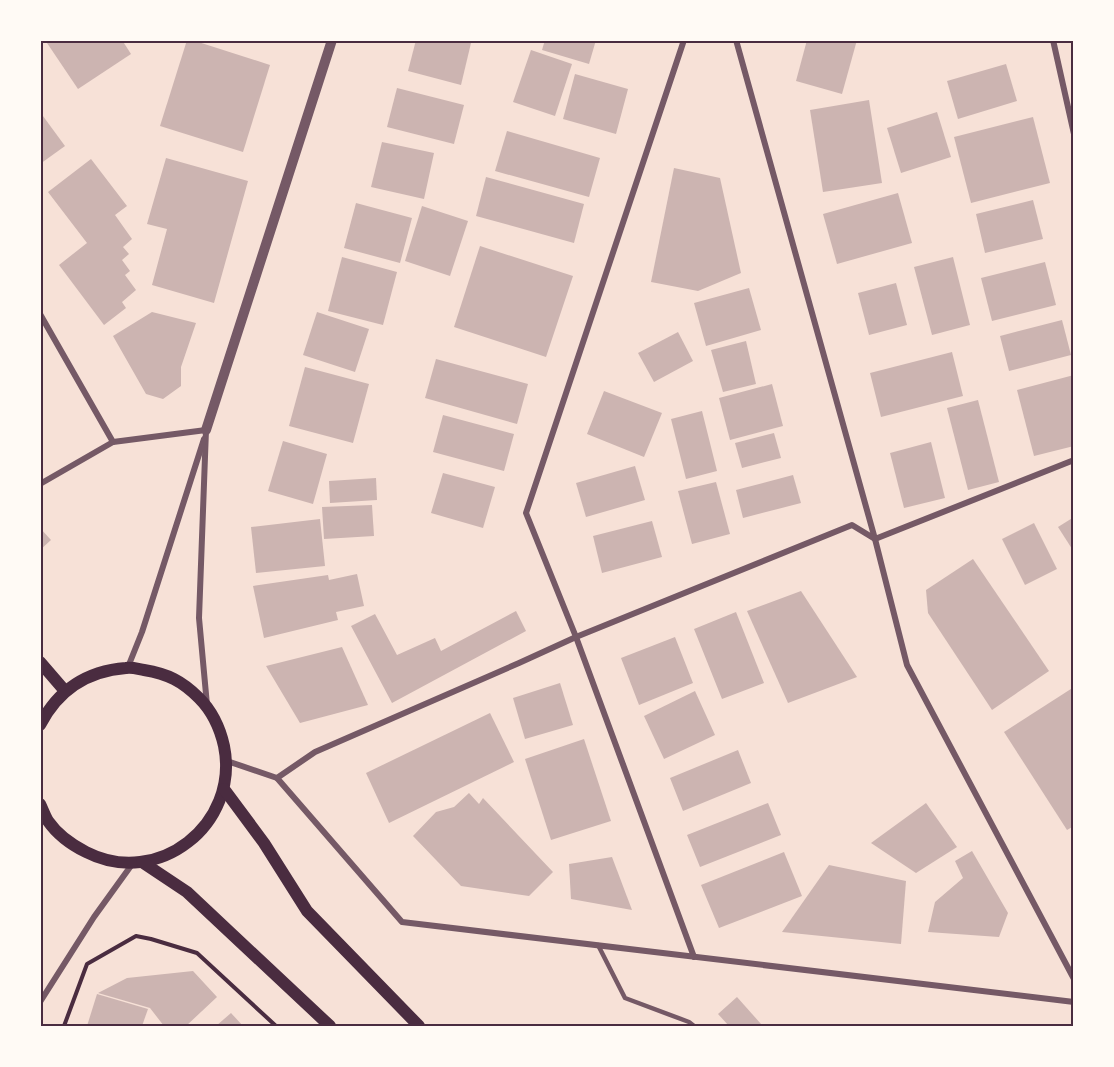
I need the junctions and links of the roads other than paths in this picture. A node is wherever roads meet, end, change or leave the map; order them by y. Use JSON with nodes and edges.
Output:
{"nodes":[{"id":1,"x":332,"y":40,"type":"edge"},
{"id":2,"x":684,"y":40,"type":"edge"},
{"id":3,"x":736,"y":40,"type":"edge"},
{"id":4,"x":1053,"y":40,"type":"edge"},
{"id":5,"x":1074,"y":134,"type":"edge"},
{"id":6,"x":40,"y":314,"type":"edge"},
{"id":7,"x":206,"y":430,"type":"junction"},
{"id":8,"x":113,"y":442,"type":"junction"},
{"id":9,"x":1074,"y":460,"type":"edge"},
{"id":10,"x":40,"y":484,"type":"edge"},
{"id":11,"x":875,"y":539,"type":"junction"},
{"id":12,"x":576,"y":637,"type":"junction"},
{"id":13,"x":40,"y":662,"type":"edge"},
{"id":14,"x":128,"y":667,"type":"junction"},
{"id":15,"x":65,"y":691,"type":"junction"},
{"id":16,"x":208,"y":707,"type":"junction"},
{"id":17,"x":40,"y":725,"type":"edge"},
{"id":18,"x":227,"y":760,"type":"junction"},
{"id":19,"x":277,"y":778,"type":"junction"},
{"id":20,"x":224,"y":789,"type":"junction"},
{"id":21,"x":40,"y":804,"type":"edge"},
{"id":22,"x":137,"y":863,"type":"junction"},
{"id":23,"x":598,"y":945,"type":"junction"},
{"id":24,"x":694,"y":957,"type":"junction"},
{"id":25,"x":1074,"y":979,"type":"edge"},
{"id":26,"x":40,"y":1002,"type":"edge"},
{"id":27,"x":1074,"y":1002,"type":"edge"},
{"id":28,"x":330,"y":1026,"type":"edge"},
{"id":29,"x":419,"y":1026,"type":"edge"},
{"id":30,"x":694,"y":1026,"type":"edge"}],
"edges":[{"from":1,"to":7,"type":"street"},
{"from":2,"to":12,"type":"street"},
{"from":3,"to":11,"type":"street"},
{"from":4,"to":5,"type":"street"},
{"from":6,"to":8,"type":"street"},
{"from":7,"to":8,"type":"street"},
{"from":7,"to":14,"type":"street"},
{"from":7,"to":16,"type":"street"},
{"from":8,"to":10,"type":"street"},
{"from":9,"to":11,"type":"street"},
{"from":11,"to":12,"type":"street"},
{"from":11,"to":25,"type":"street"},
{"from":12,"to":19,"type":"street"},
{"from":12,"to":24,"type":"street"},
{"from":13,"to":15,"type":"main road"},
{"from":14,"to":15,"type":"main road"},
{"from":14,"to":16,"type":"main road"},
{"from":15,"to":17,"type":"main road"},
{"from":16,"to":18,"type":"main road"},
{"from":18,"to":19,"type":"street"},
{"from":18,"to":20,"type":"main road"},
{"from":19,"to":23,"type":"street"},
{"from":20,"to":22,"type":"main road"},
{"from":20,"to":29,"type":"main road"},
{"from":21,"to":22,"type":"main road"},
{"from":22,"to":26,"type":"street"},
{"from":22,"to":28,"type":"main road"},
{"from":23,"to":24,"type":"street"},
{"from":23,"to":30,"type":"lane"},
{"from":24,"to":27,"type":"street"}]}
